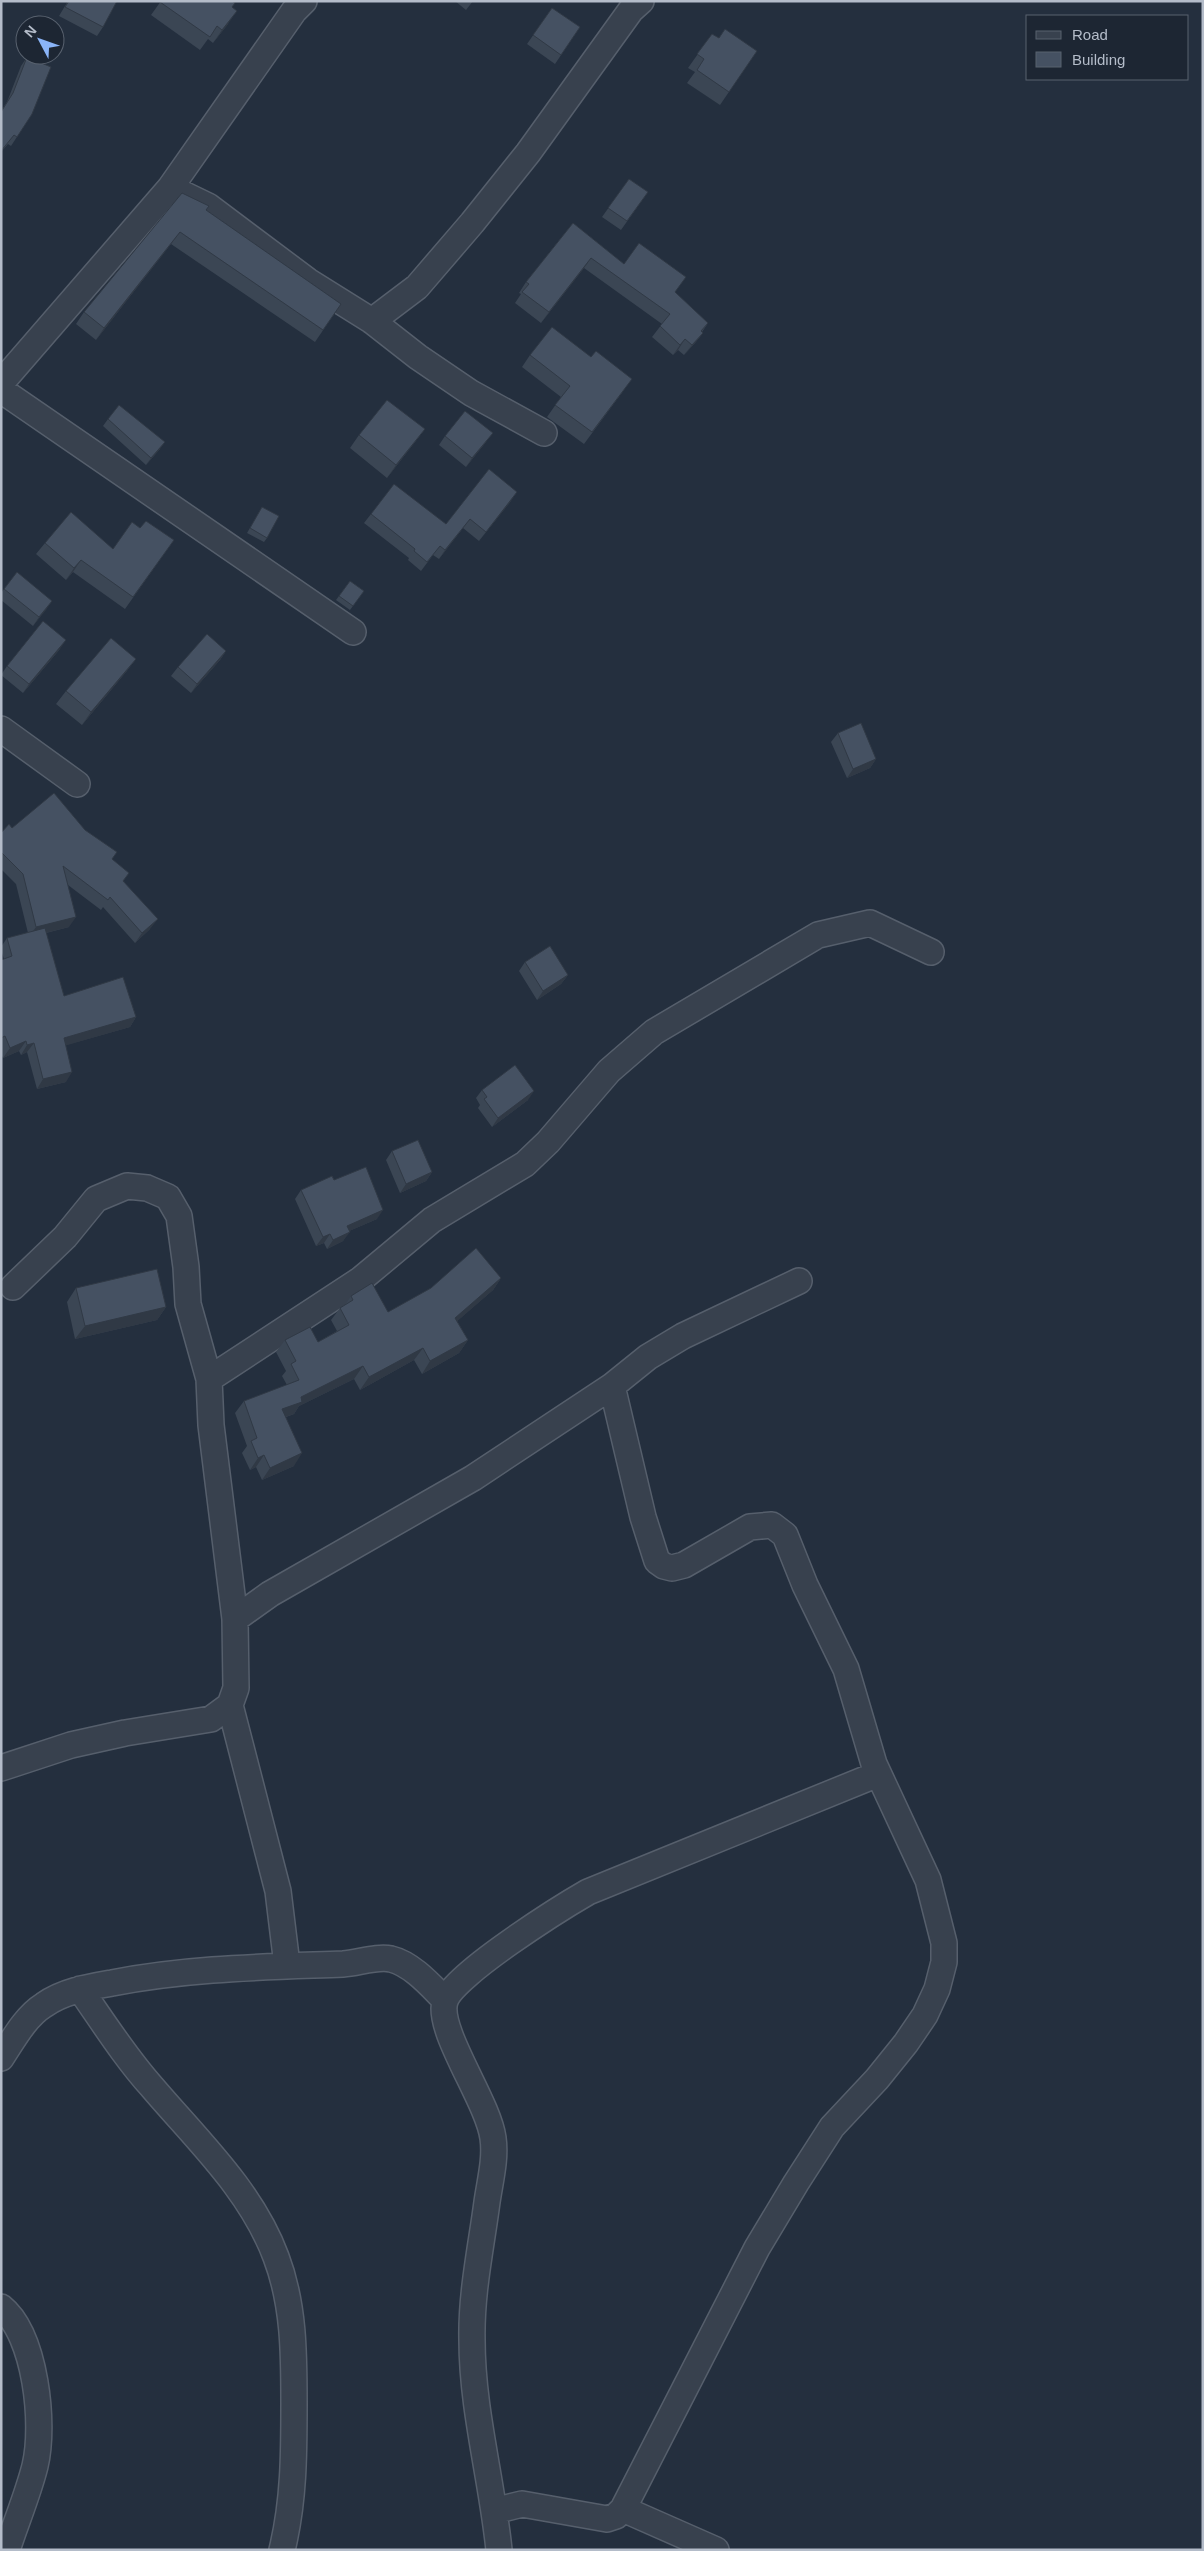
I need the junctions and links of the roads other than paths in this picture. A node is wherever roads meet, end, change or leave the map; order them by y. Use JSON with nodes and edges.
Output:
{"nodes":[{"id":1,"x":304,"y":1,"type":"edge"},
{"id":2,"x":641,"y":1,"type":"edge"},
{"id":3,"x":170,"y":188,"type":"junction"},
{"id":4,"x":372,"y":320,"type":"junction"},
{"id":5,"x":1,"y":383,"type":"edge"},
{"id":6,"x":1,"y":390,"type":"edge"},
{"id":7,"x":544,"y":433,"type":"dead end"},
{"id":8,"x":353,"y":632,"type":"dead end"},
{"id":9,"x":1,"y":729,"type":"edge"},
{"id":10,"x":77,"y":784,"type":"dead end"},
{"id":11,"x":931,"y":952,"type":"dead end"},
{"id":12,"x":800,"y":1281,"type":"dead end"},
{"id":13,"x":13,"y":1287,"type":"dead end"},
{"id":14,"x":208,"y":1379,"type":"junction"},
{"id":15,"x":612,"y":1386,"type":"junction"},
{"id":16,"x":235,"y":1619,"type":"junction"},
{"id":17,"x":230,"y":1705,"type":"junction"},
{"id":18,"x":1,"y":1768,"type":"edge"},
{"id":19,"x":878,"y":1774,"type":"junction"},
{"id":20,"x":287,"y":1965,"type":"junction"},
{"id":21,"x":80,"y":1989,"type":"junction"},
{"id":22,"x":445,"y":2000,"type":"junction"},
{"id":23,"x":1,"y":2058,"type":"edge"},
{"id":24,"x":1,"y":2307,"type":"edge"},
{"id":25,"x":623,"y":2509,"type":"junction"},
{"id":26,"x":494,"y":2511,"type":"junction"},
{"id":27,"x":7,"y":2550,"type":"edge"},
{"id":28,"x":282,"y":2550,"type":"edge"},
{"id":29,"x":499,"y":2550,"type":"edge"},
{"id":30,"x":716,"y":2550,"type":"edge"}],
"edges":[{"from":1,"to":3,"type":"street"},
{"from":2,"to":4,"type":"street"},
{"from":3,"to":4,"type":"street"},
{"from":3,"to":5,"type":"street"},
{"from":4,"to":7,"type":"street"},
{"from":6,"to":8,"type":"street"},
{"from":9,"to":10,"type":"street"},
{"from":11,"to":14,"type":"street"},
{"from":12,"to":15,"type":"street"},
{"from":13,"to":14,"type":"street"},
{"from":14,"to":16,"type":"street"},
{"from":15,"to":16,"type":"street"},
{"from":15,"to":19,"type":"street"},
{"from":16,"to":17,"type":"street"},
{"from":17,"to":18,"type":"street"},
{"from":17,"to":20,"type":"street"},
{"from":19,"to":22,"type":"street"},
{"from":19,"to":25,"type":"street"},
{"from":20,"to":21,"type":"street"},
{"from":20,"to":22,"type":"street"},
{"from":21,"to":23,"type":"street"},
{"from":21,"to":28,"type":"street"},
{"from":22,"to":26,"type":"street"},
{"from":24,"to":27,"type":"street"},
{"from":25,"to":26,"type":"street"},
{"from":25,"to":30,"type":"street"},
{"from":26,"to":29,"type":"street"}]}
